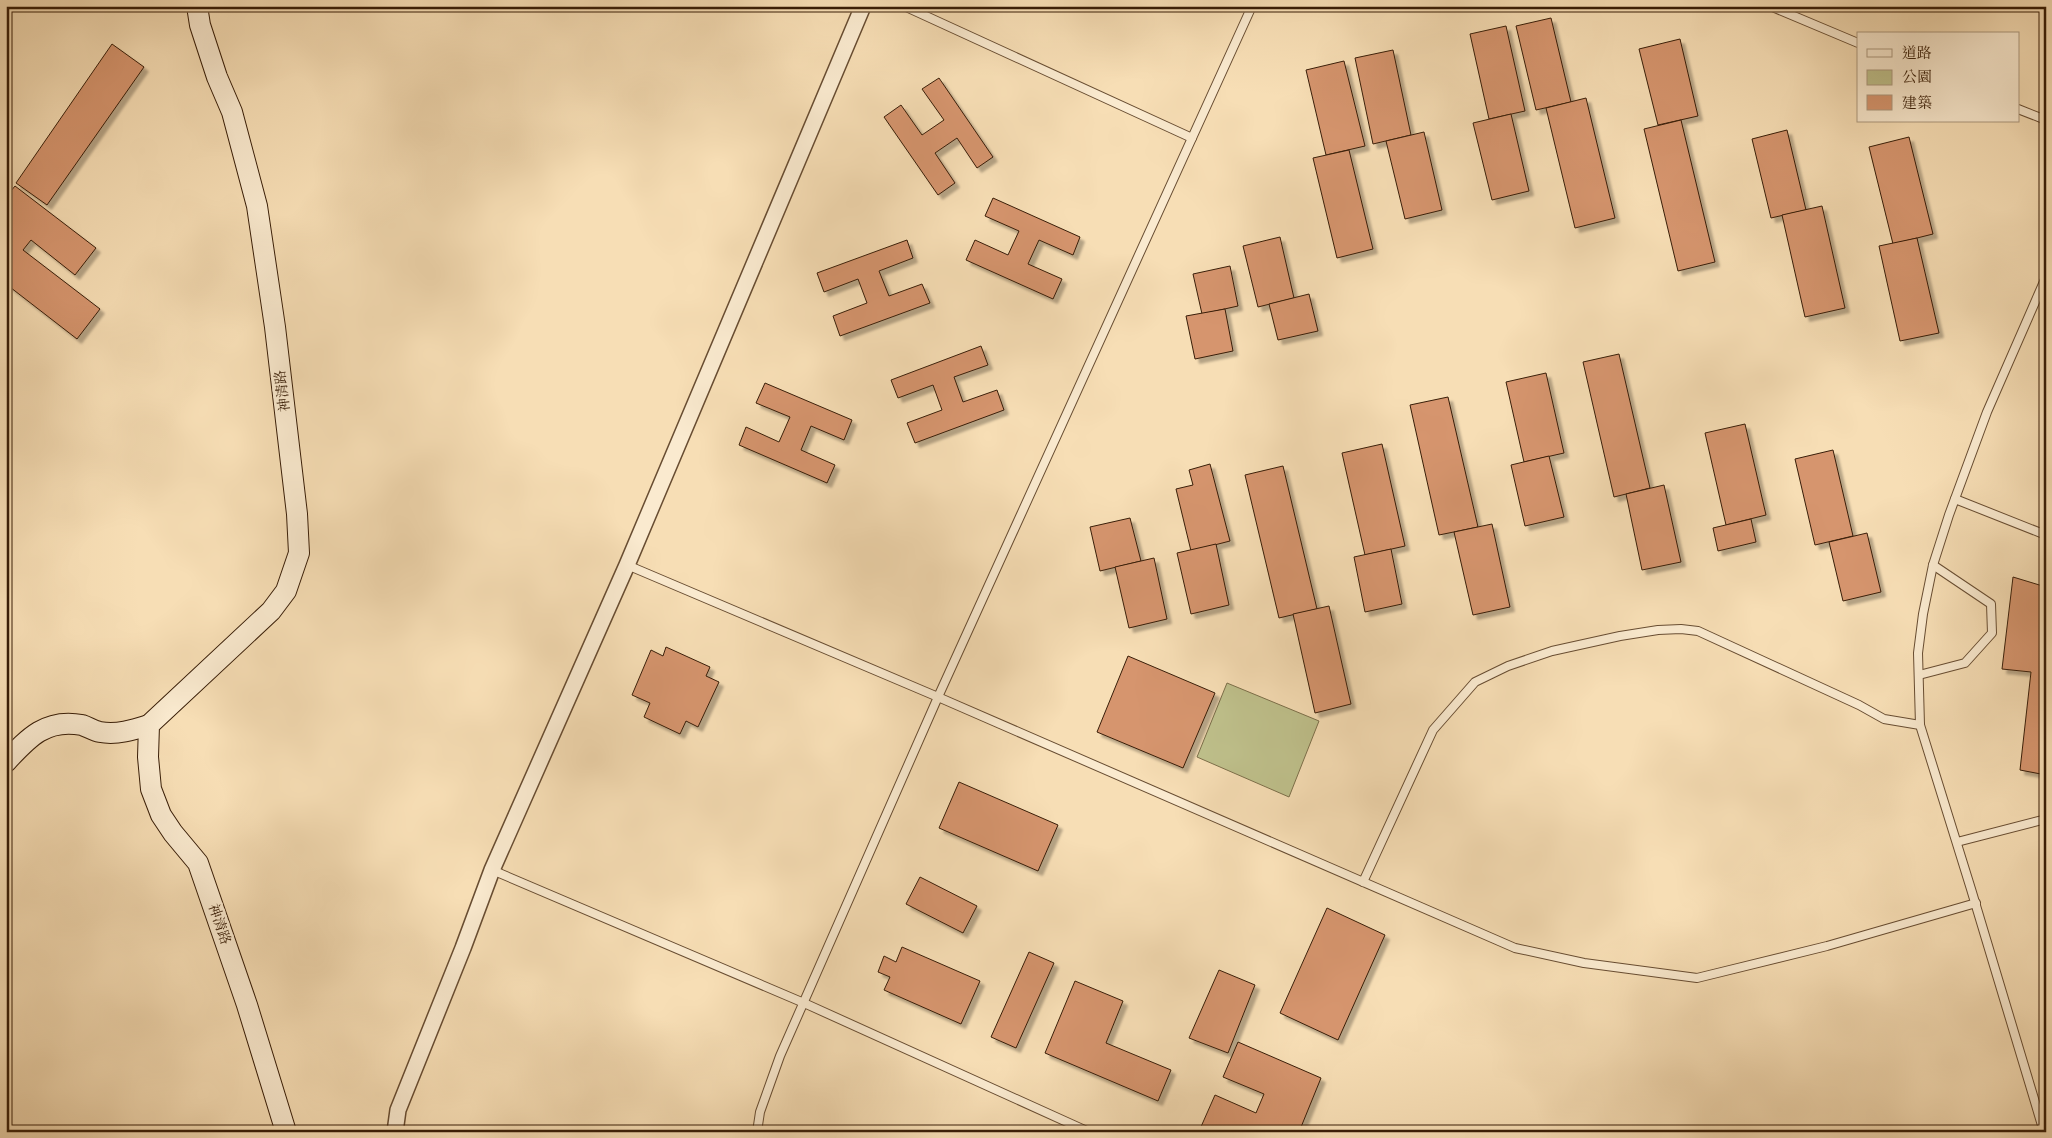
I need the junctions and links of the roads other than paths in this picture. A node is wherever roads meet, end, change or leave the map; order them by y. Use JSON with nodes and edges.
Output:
{"nodes":[{"id":1,"x":196,"y":6,"type":"edge"},
{"id":2,"x":863,"y":6,"type":"edge"},
{"id":3,"x":904,"y":6,"type":"edge"},
{"id":4,"x":1252,"y":6,"type":"edge"},
{"id":5,"x":1770,"y":6,"type":"edge"},
{"id":6,"x":1857,"y":43,"type":"edge"},
{"id":7,"x":2020,"y":110,"type":"edge"},
{"id":8,"x":2046,"y":120,"type":"edge"},
{"id":9,"x":1192,"y":138,"type":"junction"},
{"id":10,"x":2046,"y":277,"type":"edge"},
{"id":11,"x":1955,"y":499,"type":"junction"},
{"id":12,"x":2046,"y":535,"type":"edge"},
{"id":13,"x":1932,"y":565,"type":"junction"},
{"id":14,"x":627,"y":566,"type":"junction"},
{"id":15,"x":1919,"y":675,"type":"junction"},
{"id":16,"x":938,"y":697,"type":"junction"},
{"id":17,"x":150,"y":725,"type":"junction"},
{"id":18,"x":1920,"y":725,"type":"junction"},
{"id":19,"x":6,"y":762,"type":"edge"},
{"id":20,"x":2046,"y":819,"type":"edge"},
{"id":21,"x":1957,"y":842,"type":"junction"},
{"id":22,"x":492,"y":870,"type":"junction"},
{"id":23,"x":1363,"y":882,"type":"junction"},
{"id":24,"x":1976,"y":903,"type":"junction"},
{"id":25,"x":804,"y":1004,"type":"junction"},
{"id":26,"x":286,"y":1132,"type":"edge"},
{"id":27,"x":395,"y":1132,"type":"edge"},
{"id":28,"x":757,"y":1132,"type":"edge"},
{"id":29,"x":1089,"y":1132,"type":"edge"},
{"id":30,"x":2044,"y":1132,"type":"edge"}],
"edges":[{"from":1,"to":17,"type":"street","name":"神清路"},
{"from":2,"to":14,"type":"street"},
{"from":3,"to":9,"type":"lane"},
{"from":4,"to":9,"type":"lane"},
{"from":5,"to":6,"type":"lane"},
{"from":7,"to":8,"type":"lane"},
{"from":9,"to":16,"type":"lane"},
{"from":10,"to":11,"type":"lane"},
{"from":11,"to":12,"type":"lane"},
{"from":11,"to":13,"type":"lane"},
{"from":13,"to":15,"type":"lane"},
{"from":13,"to":15,"type":"lane"},
{"from":14,"to":16,"type":"lane"},
{"from":14,"to":22,"type":"street"},
{"from":15,"to":18,"type":"lane"},
{"from":16,"to":23,"type":"lane"},
{"from":16,"to":25,"type":"lane"},
{"from":17,"to":19,"type":"street","name":"神清路"},
{"from":17,"to":26,"type":"street","name":"神清路"},
{"from":18,"to":21,"type":"lane"},
{"from":18,"to":23,"type":"lane"},
{"from":20,"to":21,"type":"lane"},
{"from":21,"to":24,"type":"lane"},
{"from":22,"to":25,"type":"lane"},
{"from":22,"to":27,"type":"street"},
{"from":23,"to":24,"type":"lane"},
{"from":24,"to":30,"type":"lane"},
{"from":25,"to":28,"type":"lane"},
{"from":25,"to":29,"type":"lane"}]}
